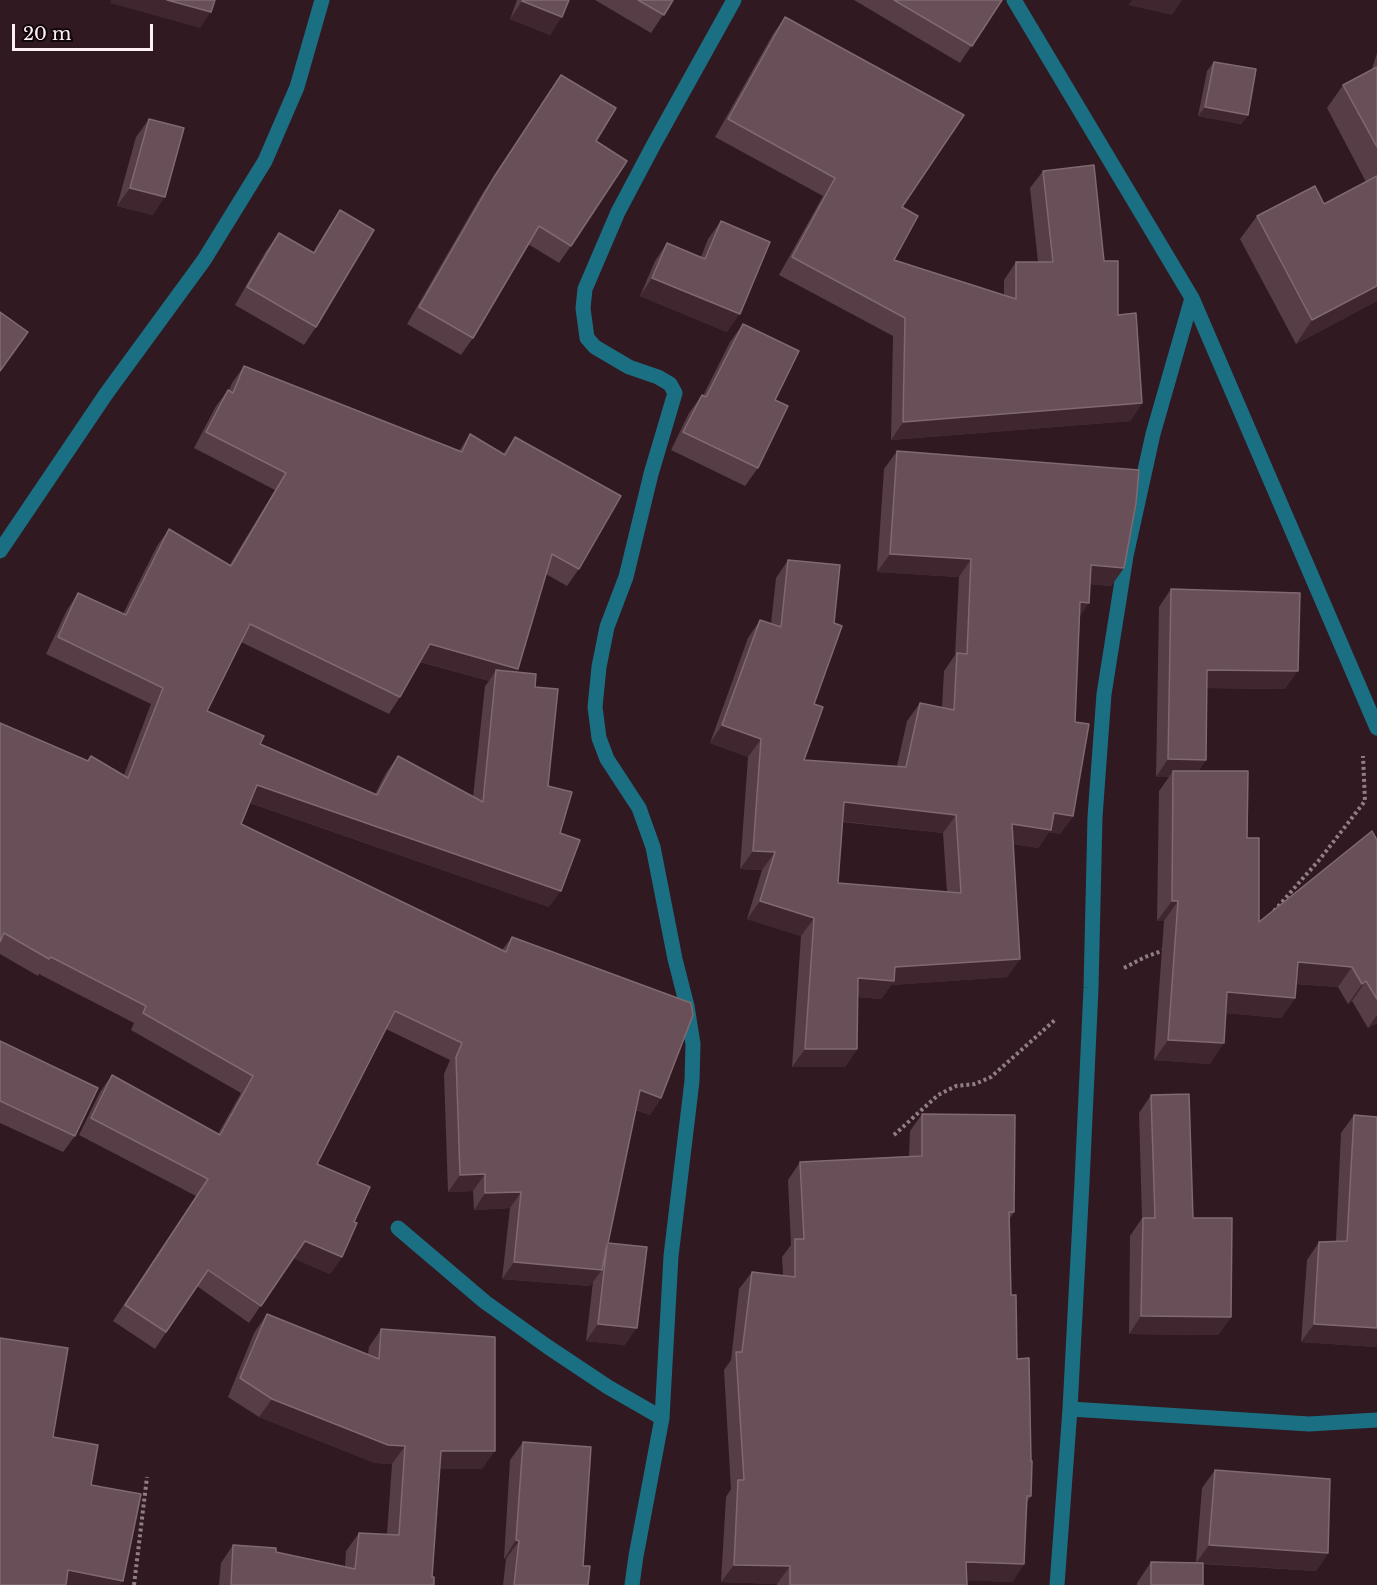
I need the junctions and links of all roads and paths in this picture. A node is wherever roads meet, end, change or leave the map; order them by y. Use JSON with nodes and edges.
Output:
{"nodes":[{"id":1,"x":322,"y":0,"type":"edge"},
{"id":2,"x":734,"y":0,"type":"edge"},
{"id":3,"x":1014,"y":0,"type":"edge"},
{"id":4,"x":1192,"y":298,"type":"junction"},
{"id":5,"x":0,"y":551,"type":"edge"},
{"id":6,"x":1377,"y":728,"type":"edge"},
{"id":7,"x":1363,"y":746,"type":"dead end"},
{"id":8,"x":1266,"y":918,"type":"edge"},
{"id":9,"x":1177,"y":945,"type":"edge"},
{"id":10,"x":1091,"y":988,"type":"junction"},
{"id":11,"x":894,"y":1135,"type":"dead end"},
{"id":12,"x":398,"y":1228,"type":"dead end"},
{"id":13,"x":1070,"y":1409,"type":"junction"},
{"id":14,"x":662,"y":1418,"type":"junction"},
{"id":15,"x":1377,"y":1420,"type":"edge"},
{"id":16,"x":147,"y":1478,"type":"dead end"},
{"id":17,"x":134,"y":1585,"type":"edge"},
{"id":18,"x":632,"y":1585,"type":"edge"},
{"id":19,"x":1057,"y":1585,"type":"edge"}],
"edges":[{"from":1,"to":5,"type":"street"},
{"from":2,"to":14,"type":"street"},
{"from":3,"to":4,"type":"street"},
{"from":4,"to":6,"type":"street"},
{"from":4,"to":10,"type":"street"},
{"from":7,"to":8,"type":"path"},
{"from":9,"to":10,"type":"path"},
{"from":10,"to":11,"type":"path"},
{"from":10,"to":13,"type":"street"},
{"from":12,"to":14,"type":"street"},
{"from":13,"to":15,"type":"street"},
{"from":13,"to":19,"type":"street"},
{"from":14,"to":18,"type":"street"},
{"from":16,"to":17,"type":"path"}]}
